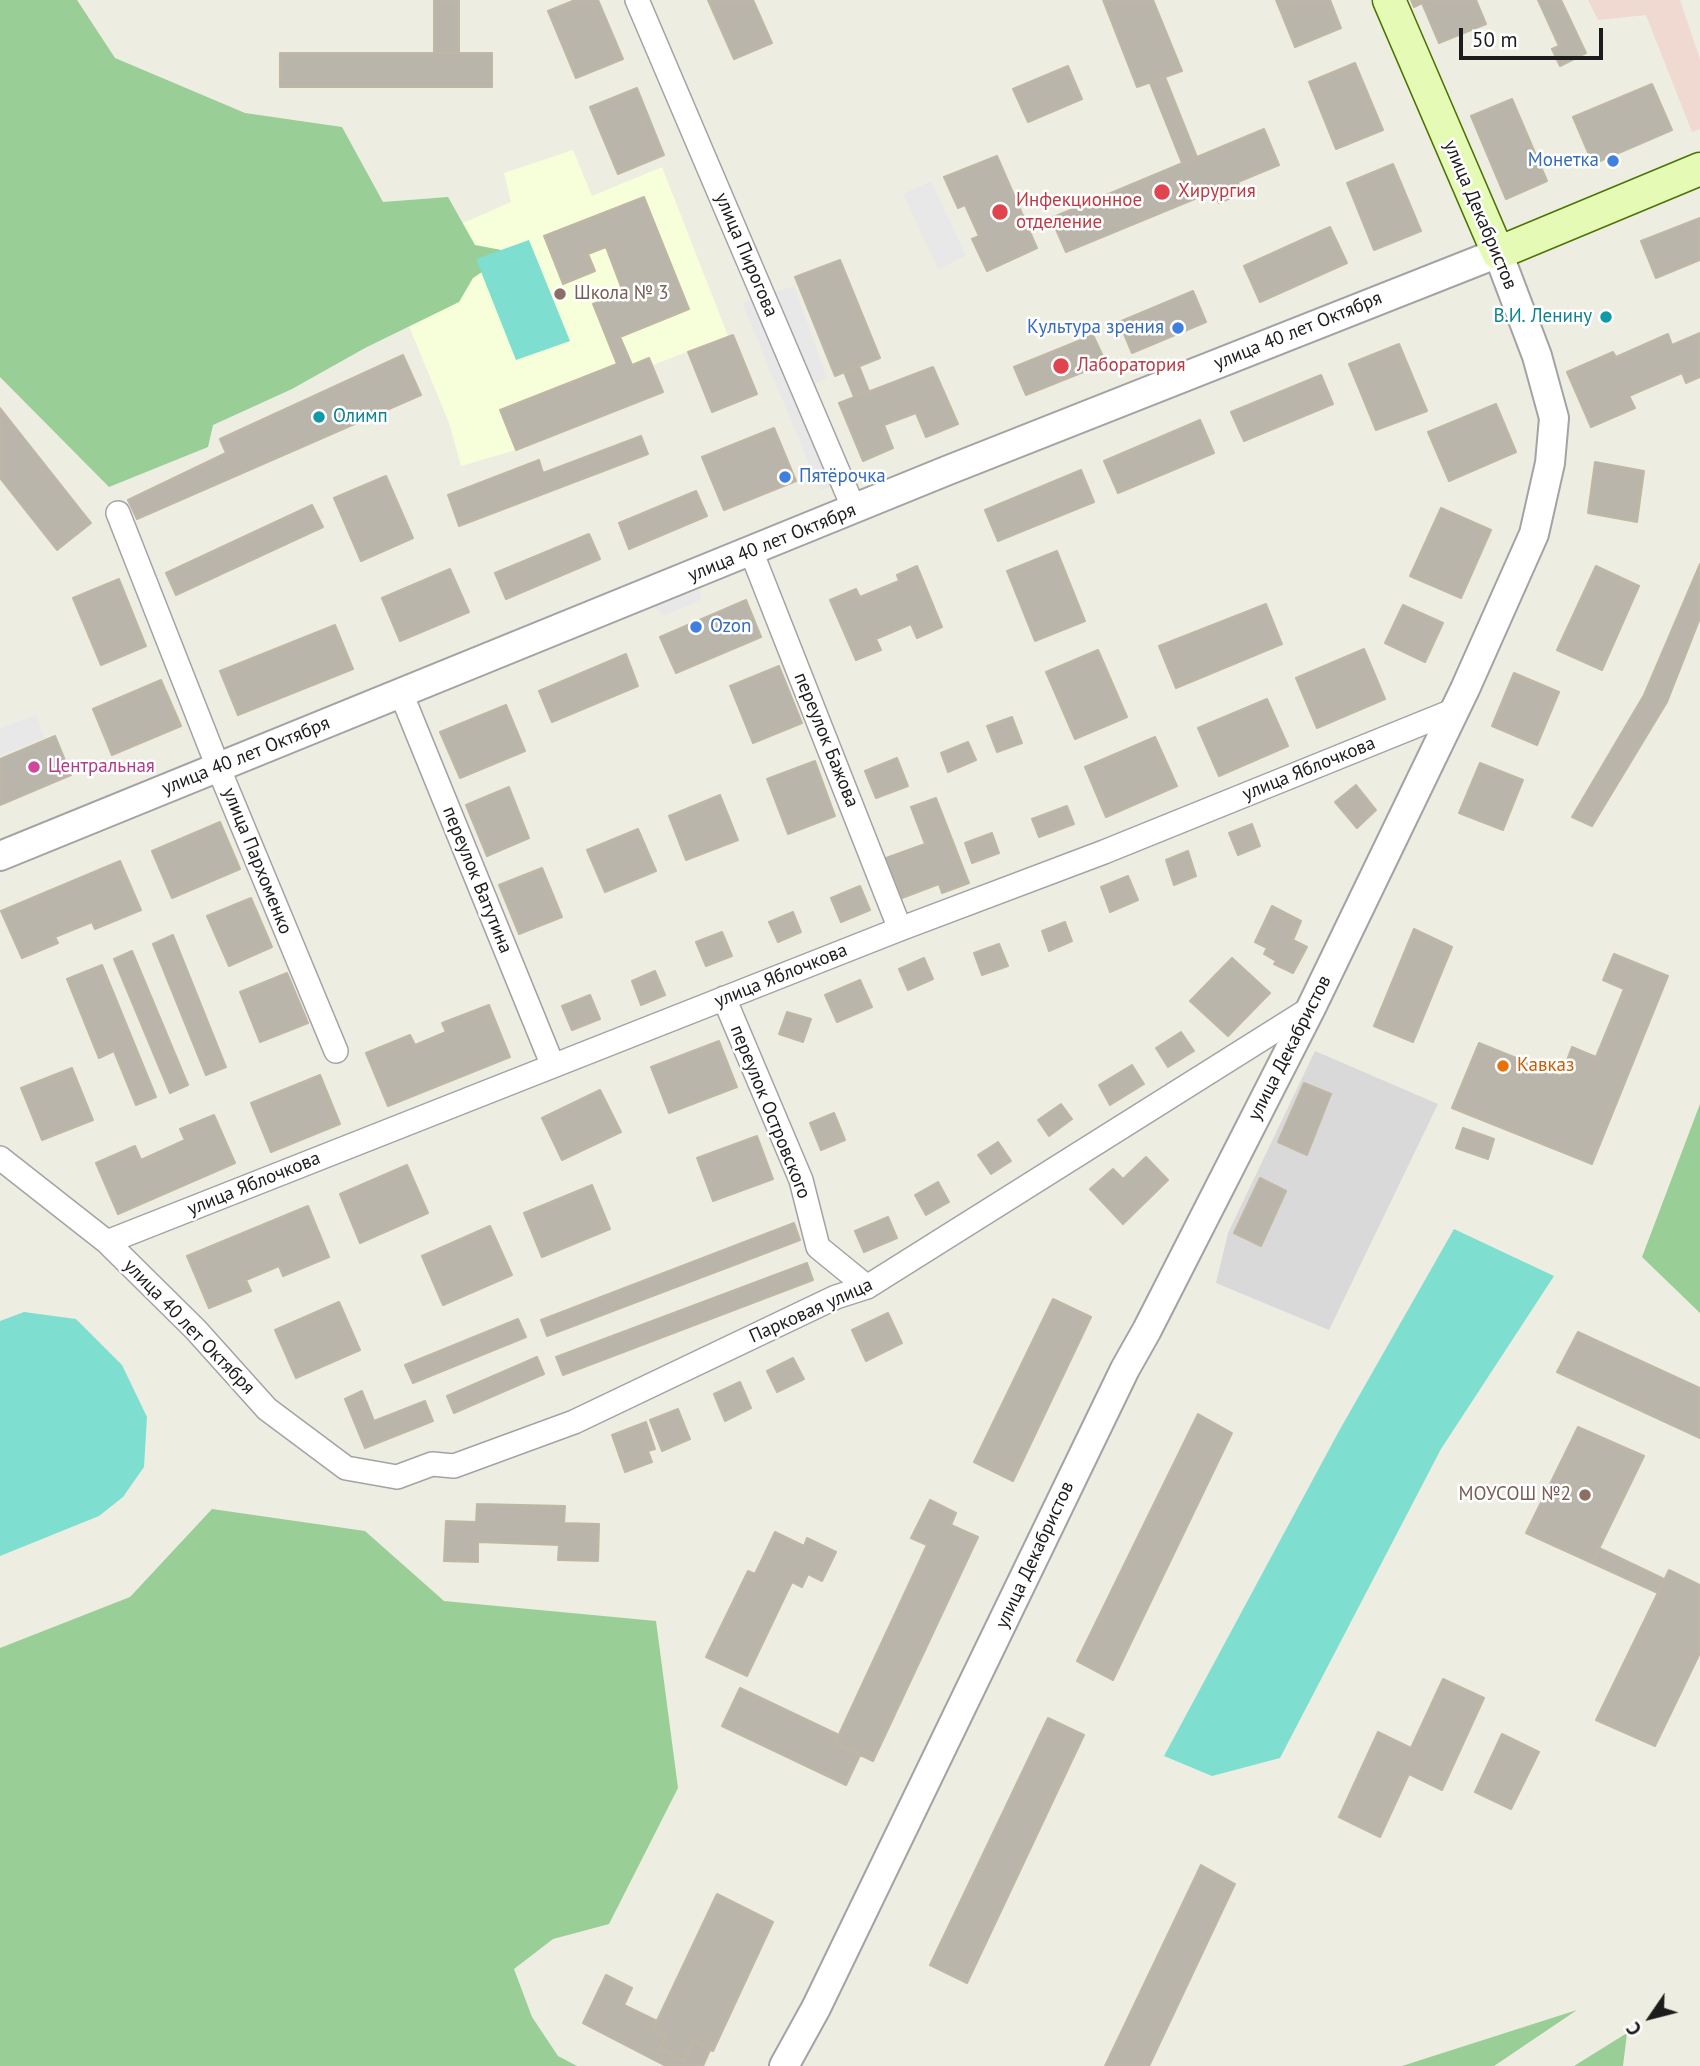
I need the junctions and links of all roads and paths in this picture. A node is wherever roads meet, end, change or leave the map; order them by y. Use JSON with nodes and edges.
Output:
{"nodes":[{"id":1,"x":637,"y":0,"type":"edge"},
{"id":2,"x":1389,"y":0,"type":"edge"},
{"id":3,"x":1700,"y":169,"type":"edge"},
{"id":4,"x":1498,"y":253,"type":"junction"},
{"id":5,"x":854,"y":509,"type":"junction"},
{"id":6,"x":118,"y":513,"type":"dead end"},
{"id":7,"x":751,"y":551,"type":"junction"},
{"id":8,"x":401,"y":693,"type":"junction"},
{"id":9,"x":1455,"y":710,"type":"junction"},
{"id":10,"x":218,"y":767,"type":"junction"},
{"id":11,"x":0,"y":856,"type":"edge"},
{"id":12,"x":900,"y":929,"type":"junction"},
{"id":13,"x":724,"y":999,"type":"junction"},
{"id":14,"x":1311,"y":1008,"type":"junction"},
{"id":15,"x":336,"y":1051,"type":"dead end"},
{"id":16,"x":553,"y":1066,"type":"junction"},
{"id":17,"x":0,"y":1158,"type":"edge"},
{"id":18,"x":107,"y":1242,"type":"junction"},
{"id":19,"x":867,"y":1287,"type":"junction"},
{"id":20,"x":346,"y":1468,"type":"joint"},
{"id":21,"x":784,"y":2066,"type":"edge"}],
"edges":[{"from":1,"to":5,"type":"street","name":"улица Пирогова"},
{"from":2,"to":4,"type":"main road","name":"улица Декабристов"},
{"from":3,"to":4,"type":"main road","name":"улица 40 лет Октября"},
{"from":4,"to":5,"type":"street","name":"улица 40 лет Октября"},
{"from":4,"to":9,"type":"street","name":"улица Декабристов"},
{"from":5,"to":7,"type":"street","name":"улица 40 лет Октября"},
{"from":6,"to":10,"type":"street","name":"улица Пархоменко"},
{"from":7,"to":8,"type":"street","name":"улица 40 лет Октября"},
{"from":7,"to":12,"type":"street","name":"переулок Бажова"},
{"from":8,"to":10,"type":"street","name":"улица 40 лет Октября"},
{"from":8,"to":16,"type":"street","name":"переулок Ватутина"},
{"from":9,"to":12,"type":"street","name":"улица Яблочкова"},
{"from":9,"to":14,"type":"street","name":"улица Декабристов"},
{"from":10,"to":11,"type":"street","name":"улица 40 лет Октября"},
{"from":10,"to":15,"type":"street","name":"улица Пархоменко"},
{"from":12,"to":13,"type":"street","name":"улица Яблочкова"},
{"from":13,"to":16,"type":"street","name":"улица Яблочкова"},
{"from":13,"to":19,"type":"street","name":"переулок Островского"},
{"from":14,"to":19,"type":"street","name":"Парковая улица"},
{"from":14,"to":21,"type":"street","name":"улица Декабристов"},
{"from":16,"to":18,"type":"street","name":"улица Яблочкова"},
{"from":17,"to":18,"type":"street","name":"улица 40 лет Октября"},
{"from":18,"to":20,"type":"street","name":"улица 40 лет Октября"},
{"from":19,"to":20,"type":"street","name":"Парковая улица"}]}
